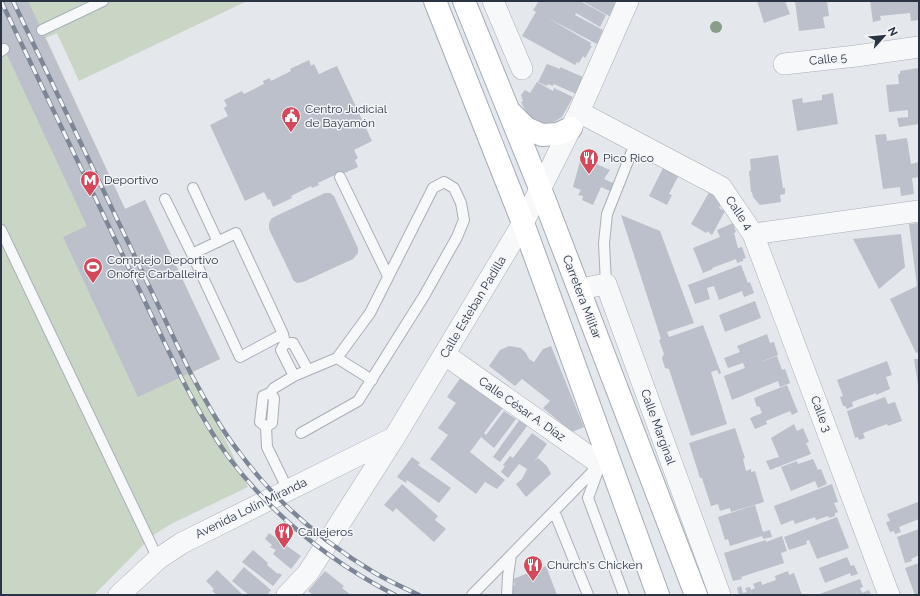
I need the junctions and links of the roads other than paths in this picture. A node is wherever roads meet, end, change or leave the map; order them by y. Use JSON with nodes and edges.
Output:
{"nodes":[{"id":1,"x":103,"y":1,"type":"edge"},
{"id":2,"x":435,"y":1,"type":"edge"},
{"id":3,"x":464,"y":1,"type":"edge"},
{"id":4,"x":493,"y":1,"type":"edge"},
{"id":5,"x":628,"y":1,"type":"edge"},
{"id":6,"x":42,"y":30,"type":"dead end"},
{"id":7,"x":919,"y":47,"type":"edge"},
{"id":8,"x":784,"y":64,"type":"dead end"},
{"id":9,"x":522,"y":69,"type":"dead end"},
{"id":10,"x":509,"y":111,"type":"junction"},
{"id":11,"x":575,"y":120,"type":"junction"},
{"id":12,"x":636,"y":142,"type":"junction"},
{"id":13,"x":340,"y":177,"type":"dead end"},
{"id":14,"x":193,"y":188,"type":"dead end"},
{"id":15,"x":540,"y":188,"type":"junction"},
{"id":16,"x":165,"y":199,"type":"dead end"},
{"id":17,"x":919,"y":211,"type":"edge"},
{"id":18,"x":523,"y":223,"type":"junction"},
{"id":19,"x":1,"y":230,"type":"edge"},
{"id":20,"x":753,"y":234,"type":"junction"},
{"id":21,"x":218,"y":242,"type":"junction"},
{"id":22,"x":192,"y":254,"type":"junction"},
{"id":23,"x":388,"y":276,"type":"junction"},
{"id":24,"x":606,"y":284,"type":"junction"},
{"id":25,"x":580,"y":289,"type":"junction"},
{"id":26,"x":284,"y":338,"type":"junction"},
{"id":27,"x":444,"y":354,"type":"junction"},
{"id":28,"x":338,"y":358,"type":"junction"},
{"id":29,"x":308,"y":370,"type":"junction"},
{"id":30,"x":294,"y":376,"type":"junction"},
{"id":31,"x":372,"y":380,"type":"junction"},
{"id":32,"x":301,"y":433,"type":"dead end"},
{"id":33,"x":394,"y":438,"type":"junction"},
{"id":34,"x":605,"y":463,"type":"junction"},
{"id":35,"x":288,"y":490,"type":"junction"},
{"id":36,"x":554,"y":511,"type":"junction"},
{"id":37,"x":511,"y":555,"type":"junction"},
{"id":38,"x":158,"y":559,"type":"junction"},
{"id":39,"x":119,"y":595,"type":"edge"},
{"id":40,"x":287,"y":595,"type":"edge"},
{"id":41,"x":472,"y":595,"type":"edge"},
{"id":42,"x":507,"y":595,"type":"edge"},
{"id":43,"x":588,"y":595,"type":"edge"},
{"id":44,"x":624,"y":595,"type":"edge"},
{"id":45,"x":658,"y":595,"type":"edge"},
{"id":46,"x":696,"y":595,"type":"edge"},
{"id":47,"x":720,"y":595,"type":"edge"},
{"id":48,"x":889,"y":595,"type":"edge"}],
"edges":[{"from":1,"to":6,"type":"lane"},
{"from":2,"to":18,"type":"main road"},
{"from":3,"to":10,"type":"main road","name":"Carretera Militar"},
{"from":4,"to":9,"type":"street"},
{"from":5,"to":11,"type":"street","name":"Calle Esteban Padilla"},
{"from":7,"to":8,"type":"street","name":"Calle 5"},
{"from":10,"to":11,"type":"main road"},
{"from":10,"to":15,"type":"main road","name":"Carretera Militar"},
{"from":11,"to":12,"type":"street","name":"Calle 4"},
{"from":11,"to":15,"type":"street","name":"Calle Esteban Padilla"},
{"from":12,"to":20,"type":"street","name":"Calle 4"},
{"from":12,"to":24,"type":"lane"},
{"from":13,"to":23,"type":"lane"},
{"from":14,"to":21,"type":"lane"},
{"from":15,"to":18,"type":"street","name":"Calle Esteban Padilla"},
{"from":15,"to":25,"type":"main road","name":"Carretera Militar"},
{"from":16,"to":22,"type":"lane"},
{"from":17,"to":20,"type":"street","name":"Calle 4"},
{"from":18,"to":27,"type":"street","name":"Calle Esteban Padilla"},
{"from":18,"to":34,"type":"main road"},
{"from":19,"to":38,"type":"lane"},
{"from":20,"to":48,"type":"street","name":"Calle 3"},
{"from":21,"to":22,"type":"lane"},
{"from":21,"to":26,"type":"lane"},
{"from":22,"to":26,"type":"lane"},
{"from":23,"to":28,"type":"lane"},
{"from":23,"to":31,"type":"lane"},
{"from":24,"to":25,"type":"street"},
{"from":24,"to":47,"type":"street","name":"Calle Marginal"},
{"from":25,"to":46,"type":"main road","name":"Carretera Militar"},
{"from":26,"to":29,"type":"lane"},
{"from":26,"to":30,"type":"lane"},
{"from":27,"to":33,"type":"street","name":"Calle Esteban Padilla"},
{"from":27,"to":34,"type":"street","name":"Calle César A. Díaz"},
{"from":28,"to":29,"type":"lane"},
{"from":28,"to":31,"type":"lane"},
{"from":29,"to":30,"type":"lane"},
{"from":30,"to":35,"type":"lane"},
{"from":31,"to":32,"type":"lane"},
{"from":33,"to":35,"type":"street","name":"Avenida Lolín Miranda"},
{"from":33,"to":40,"type":"street","name":"Calle Esteban Padilla"},
{"from":34,"to":36,"type":"lane"},
{"from":34,"to":44,"type":"lane"},
{"from":34,"to":45,"type":"main road"},
{"from":35,"to":38,"type":"street","name":"Avenida Lolín Miranda"},
{"from":36,"to":37,"type":"lane"},
{"from":36,"to":43,"type":"lane"},
{"from":37,"to":41,"type":"lane"},
{"from":37,"to":42,"type":"lane"},
{"from":38,"to":39,"type":"street","name":"Avenida Lolín Miranda"}]}
